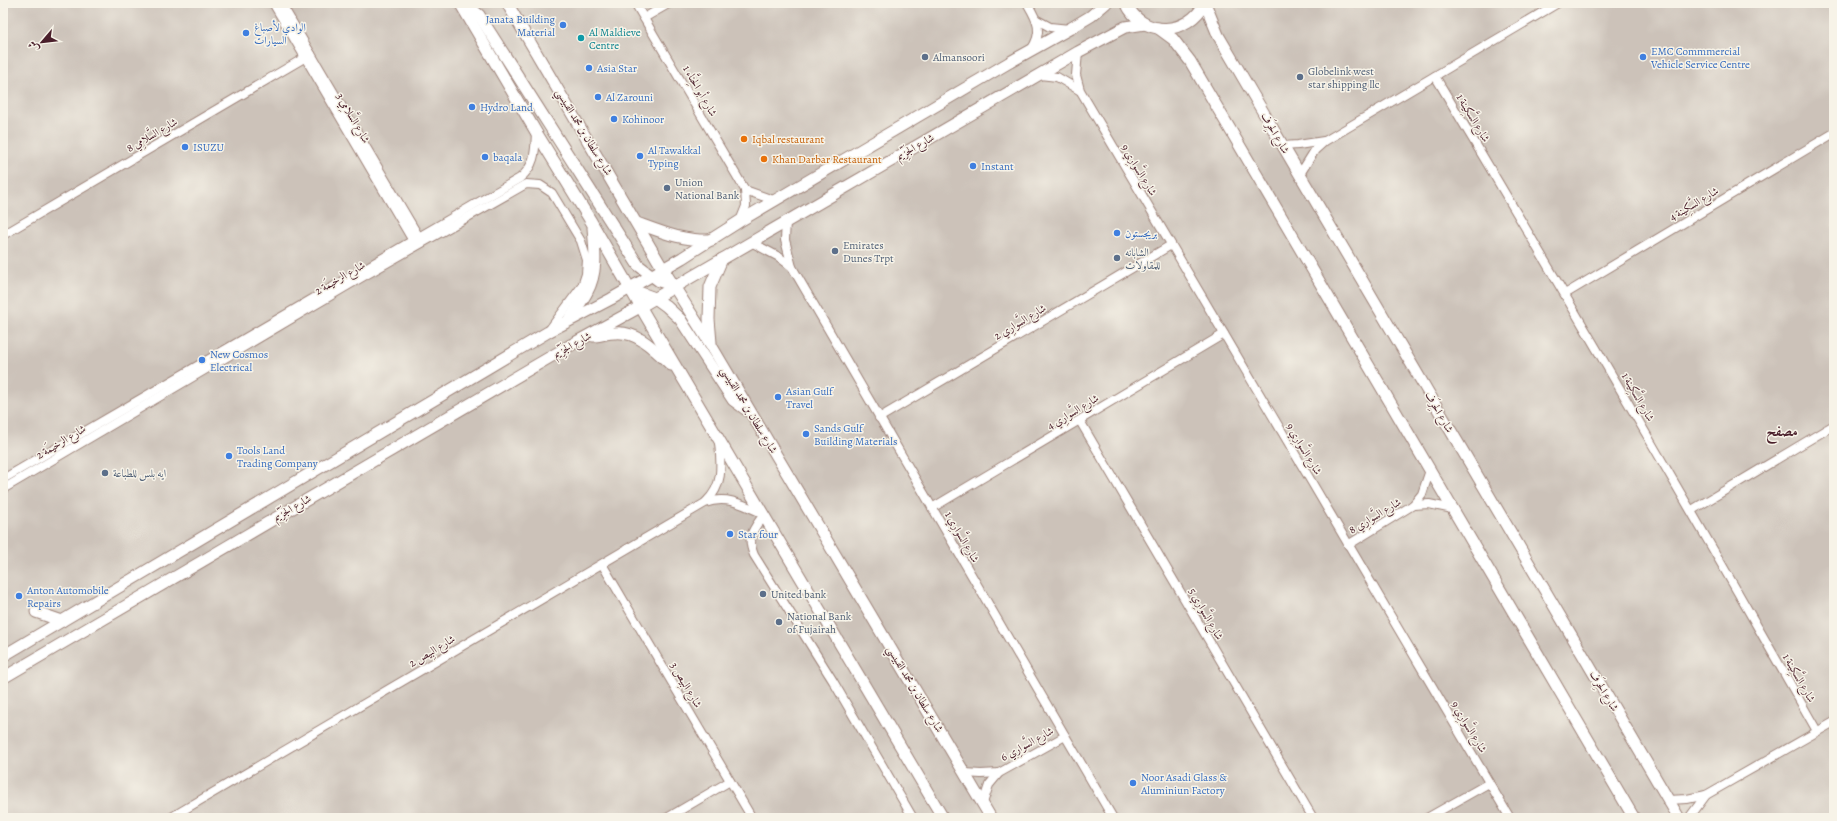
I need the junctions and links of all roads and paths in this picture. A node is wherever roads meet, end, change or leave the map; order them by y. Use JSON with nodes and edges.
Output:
{"nodes":[{"id":1,"x":273,"y":3,"type":"edge"},
{"id":2,"x":281,"y":3,"type":"edge"},
{"id":3,"x":460,"y":3,"type":"edge"},
{"id":4,"x":507,"y":3,"type":"edge"},
{"id":5,"x":635,"y":3,"type":"edge"},
{"id":6,"x":670,"y":3,"type":"edge"},
{"id":7,"x":1027,"y":3,"type":"edge"},
{"id":8,"x":1106,"y":3,"type":"edge"},
{"id":9,"x":1126,"y":3,"type":"edge"},
{"id":10,"x":1205,"y":3,"type":"edge"},
{"id":11,"x":1558,"y":3,"type":"edge"},
{"id":12,"x":644,"y":18,"type":"junction"},
{"id":13,"x":1037,"y":20,"type":"junction"},
{"id":14,"x":1145,"y":24,"type":"junction"},
{"id":15,"x":1071,"y":28,"type":"junction"},
{"id":16,"x":1158,"y":28,"type":"junction"},
{"id":17,"x":1030,"y":52,"type":"junction"},
{"id":18,"x":1078,"y":52,"type":"junction"},
{"id":19,"x":308,"y":56,"type":"junction"},
{"id":20,"x":1040,"y":75,"type":"junction"},
{"id":21,"x":1435,"y":76,"type":"junction"},
{"id":22,"x":1080,"y":90,"type":"junction"},
{"id":23,"x":536,"y":132,"type":"junction"},
{"id":24,"x":1834,"y":133,"type":"edge"},
{"id":25,"x":1324,"y":141,"type":"junction"},
{"id":26,"x":1282,"y":146,"type":"junction"},
{"id":27,"x":1300,"y":174,"type":"junction"},
{"id":28,"x":745,"y":190,"type":"junction"},
{"id":29,"x":776,"y":201,"type":"junction"},
{"id":30,"x":740,"y":221,"type":"junction"},
{"id":31,"x":786,"y":221,"type":"junction"},
{"id":32,"x":592,"y":223,"type":"junction"},
{"id":33,"x":637,"y":223,"type":"junction"},
{"id":34,"x":3,"y":235,"type":"edge"},
{"id":35,"x":713,"y":240,"type":"junction"},
{"id":36,"x":417,"y":241,"type":"junction"},
{"id":37,"x":751,"y":242,"type":"junction"},
{"id":38,"x":1171,"y":245,"type":"junction"},
{"id":39,"x":722,"y":259,"type":"junction"},
{"id":40,"x":792,"y":267,"type":"junction"},
{"id":41,"x":663,"y":269,"type":"junction"},
{"id":42,"x":651,"y":276,"type":"junction"},
{"id":43,"x":675,"y":286,"type":"junction"},
{"id":44,"x":630,"y":289,"type":"junction"},
{"id":45,"x":1565,"y":294,"type":"junction"},
{"id":46,"x":655,"y":298,"type":"junction"},
{"id":47,"x":640,"y":307,"type":"junction"},
{"id":48,"x":568,"y":321,"type":"junction"},
{"id":49,"x":548,"y":332,"type":"junction"},
{"id":50,"x":1224,"y":334,"type":"junction"},
{"id":51,"x":588,"y":336,"type":"junction"},
{"id":52,"x":711,"y":345,"type":"junction"},
{"id":53,"x":680,"y":374,"type":"junction"},
{"id":54,"x":752,"y":414,"type":"junction"},
{"id":55,"x":879,"y":418,"type":"junction"},
{"id":56,"x":1080,"y":421,"type":"junction"},
{"id":57,"x":1834,"y":425,"type":"edge"},
{"id":58,"x":719,"y":439,"type":"junction"},
{"id":59,"x":1430,"y":470,"type":"junction"},
{"id":60,"x":3,"y":479,"type":"edge"},
{"id":61,"x":3,"y":489,"type":"edge"},
{"id":62,"x":705,"y":503,"type":"junction"},
{"id":63,"x":1414,"y":505,"type":"junction"},
{"id":64,"x":932,"y":508,"type":"junction"},
{"id":65,"x":1453,"y":509,"type":"junction"},
{"id":66,"x":1692,"y":510,"type":"junction"},
{"id":67,"x":764,"y":514,"type":"junction"},
{"id":68,"x":1348,"y":545,"type":"junction"},
{"id":69,"x":602,"y":564,"type":"junction"},
{"id":70,"x":36,"y":612,"type":"dead end"},
{"id":71,"x":62,"y":621,"type":"junction"},
{"id":72,"x":3,"y":656,"type":"edge"},
{"id":73,"x":3,"y":678,"type":"edge"},
{"id":74,"x":1834,"y":722,"type":"edge"},
{"id":75,"x":1817,"y":731,"type":"junction"},
{"id":76,"x":1066,"y":736,"type":"junction"},
{"id":77,"x":965,"y":773,"type":"junction"},
{"id":78,"x":999,"y":773,"type":"junction"},
{"id":79,"x":730,"y":781,"type":"junction"},
{"id":80,"x":1489,"y":782,"type":"junction"},
{"id":81,"x":1706,"y":796,"type":"junction"},
{"id":82,"x":1668,"y":800,"type":"junction"},
{"id":83,"x":983,"y":803,"type":"junction"},
{"id":84,"x":170,"y":818,"type":"edge"},
{"id":85,"x":667,"y":818,"type":"edge"},
{"id":86,"x":752,"y":818,"type":"edge"},
{"id":87,"x":913,"y":818,"type":"edge"},
{"id":88,"x":943,"y":818,"type":"edge"},
{"id":89,"x":992,"y":818,"type":"edge"},
{"id":90,"x":1114,"y":818,"type":"edge"},
{"id":91,"x":1313,"y":818,"type":"edge"},
{"id":92,"x":1427,"y":818,"type":"edge"},
{"id":93,"x":1510,"y":818,"type":"edge"},
{"id":94,"x":1634,"y":818,"type":"edge"},
{"id":95,"x":1679,"y":818,"type":"edge"},
{"id":96,"x":1689,"y":818,"type":"edge"}],
"edges":[{"from":1,"to":19,"type":"street","name":"شارع السَّلامِي 3"},
{"from":2,"to":19,"type":"street","name":"شارع السَّلامِي 3"},
{"from":3,"to":23,"type":"street"},
{"from":3,"to":42,"type":"street"},
{"from":4,"to":33,"type":"street","name":"شارع سلطان بن محمد القبيسي"},
{"from":5,"to":12,"type":"street","name":"شارع أبو الحِنَّاء 1"},
{"from":6,"to":12,"type":"street"},
{"from":7,"to":13,"type":"street"},
{"from":8,"to":15,"type":"street","name":"شارع الجَزِّيم"},
{"from":9,"to":14,"type":"street"},
{"from":10,"to":16,"type":"street"},
{"from":10,"to":26,"type":"street","name":"شارع الحِرَف"},
{"from":11,"to":21,"type":"street"},
{"from":12,"to":28,"type":"street","name":"شارع أبو الحِنَّاء 1"},
{"from":13,"to":15,"type":"street"},
{"from":13,"to":17,"type":"street"},
{"from":14,"to":16,"type":"street"},
{"from":14,"to":18,"type":"street","name":"شارع الجَزِّيم"},
{"from":15,"to":17,"type":"street","name":"شارع الجَزِّيم"},
{"from":16,"to":59,"type":"street"},
{"from":17,"to":29,"type":"street","name":"شارع الجَزِّيم"},
{"from":18,"to":20,"type":"street","name":"شارع الجَزِّيم"},
{"from":18,"to":22,"type":"street","name":"شارع السَّوارِي 9"},
{"from":19,"to":34,"type":"street","name":"شارع السَّلامِي 8"},
{"from":19,"to":36,"type":"street","name":"شارع السَّلامِي 3"},
{"from":20,"to":22,"type":"street"},
{"from":20,"to":31,"type":"street","name":"شارع الجَزِّيم"},
{"from":21,"to":25,"type":"street"},
{"from":21,"to":45,"type":"street","name":"شارع السَّكِينة 1"},
{"from":22,"to":38,"type":"street","name":"شارع السَّوارِي 9"},
{"from":23,"to":32,"type":"street"},
{"from":23,"to":36,"type":"street","name":"شارع الرخيمَة 2"},
{"from":24,"to":45,"type":"street","name":"شارع السَّكِينة 4"},
{"from":25,"to":26,"type":"street"},
{"from":25,"to":27,"type":"street"},
{"from":26,"to":27,"type":"street","name":"شارع الحِرَف"},
{"from":27,"to":82,"type":"street","name":"شارع الحِرَف"},
{"from":28,"to":29,"type":"street"},
{"from":28,"to":30,"type":"street"},
{"from":29,"to":30,"type":"street","name":"شارع الجَزِّيم"},
{"from":30,"to":35,"type":"street","name":"شارع الجَزِّيم"},
{"from":31,"to":37,"type":"street","name":"شارع الجَزِّيم"},
{"from":31,"to":40,"type":"street","name":"شارع السَّوارِي 1"},
{"from":32,"to":44,"type":"street"},
{"from":32,"to":48,"type":"street"},
{"from":33,"to":35,"type":"street"},
{"from":33,"to":41,"type":"street","name":"شارع سلطان بن محمد القبيسي"},
{"from":35,"to":41,"type":"street","name":"شارع الجَزِّيم"},
{"from":36,"to":49,"type":"street","name":"شارع الرخيمَة 2"},
{"from":36,"to":60,"type":"street","name":"شارع الرخيمَة 2"},
{"from":36,"to":61,"type":"street","name":"شارع الرخيمَة 2"},
{"from":37,"to":39,"type":"street","name":"شارع الجَزِّيم"},
{"from":37,"to":40,"type":"street","name":"شارع السَّوارِي 1"},
{"from":38,"to":50,"type":"street","name":"شارع السَّوارِي 9"},
{"from":38,"to":55,"type":"street","name":"شارع السَّوارِي 2"},
{"from":39,"to":43,"type":"street","name":"شارع الجَزِّيم"},
{"from":39,"to":52,"type":"street"},
{"from":40,"to":55,"type":"street","name":"شارع السَّوارِي 1"},
{"from":41,"to":42,"type":"street","name":"شارع الجَزِّيم"},
{"from":41,"to":43,"type":"street","name":"شارع سلطان بن محمد القبيسي"},
{"from":42,"to":43,"type":"street"},
{"from":42,"to":44,"type":"street","name":"شارع الجَزِّيم"},
{"from":43,"to":46,"type":"street","name":"شارع الجَزِّيم"},
{"from":43,"to":52,"type":"street","name":"شارع سلطان بن محمد القبيسي"},
{"from":44,"to":46,"type":"street"},
{"from":44,"to":47,"type":"street"},
{"from":44,"to":48,"type":"street","name":"شارع الجَزِّيم"},
{"from":45,"to":66,"type":"street","name":"شارع السَّكِينة 1"},
{"from":46,"to":47,"type":"street","name":"شارع الجَزِّيم"},
{"from":46,"to":54,"type":"street"},
{"from":47,"to":51,"type":"street","name":"شارع الجَزِّيم"},
{"from":47,"to":53,"type":"street"},
{"from":48,"to":49,"type":"street","name":"شارع الجَزِّيم"},
{"from":49,"to":71,"type":"street","name":"شارع الجَزِّيم"},
{"from":50,"to":56,"type":"street","name":"شارع السَّوارِي 4"},
{"from":50,"to":68,"type":"street","name":"شارع السَّوارِي 9"},
{"from":51,"to":53,"type":"street"},
{"from":51,"to":73,"type":"street","name":"شارع الجَزِّيم"},
{"from":52,"to":54,"type":"street","name":"شارع سلطان بن محمد القبيسي"},
{"from":53,"to":58,"type":"street"},
{"from":54,"to":77,"type":"street","name":"شارع سلطان بن محمد القبيسي"},
{"from":55,"to":64,"type":"street","name":"شارع السَّوارِي 1"},
{"from":56,"to":64,"type":"street","name":"شارع السَّوارِي 4"},
{"from":56,"to":91,"type":"street","name":"شارع السَّوارِي 5"},
{"from":57,"to":66,"type":"street"},
{"from":58,"to":62,"type":"street","name":"شارع البِيص 2"},
{"from":58,"to":67,"type":"street"},
{"from":59,"to":63,"type":"street","name":"شارع السَّوارِي 8"},
{"from":59,"to":65,"type":"street"},
{"from":62,"to":67,"type":"street","name":"شارع البِيص 2"},
{"from":62,"to":69,"type":"street","name":"شارع البِيص 2"},
{"from":63,"to":65,"type":"street","name":"شارع السَّوارِي 8"},
{"from":63,"to":68,"type":"street","name":"شارع السَّوارِي 8"},
{"from":64,"to":76,"type":"street","name":"شارع السَّوارِي 1"},
{"from":65,"to":94,"type":"street"},
{"from":66,"to":75,"type":"street","name":"شارع السَّكِينة 1"},
{"from":67,"to":87,"type":"street"},
{"from":67,"to":88,"type":"street"},
{"from":68,"to":80,"type":"street","name":"شارع السَّوارِي 9"},
{"from":69,"to":79,"type":"street","name":"شارع البِيص 3"},
{"from":69,"to":84,"type":"street","name":"شارع البِيص 2"},
{"from":70,"to":71,"type":"street"},
{"from":71,"to":72,"type":"street","name":"شارع الجَزِّيم"},
{"from":74,"to":75,"type":"street"},
{"from":75,"to":81,"type":"street"},
{"from":76,"to":78,"type":"street","name":"شارع السَّوارِي 6"},
{"from":76,"to":90,"type":"street","name":"شارع السَّوارِي 1"},
{"from":77,"to":78,"type":"street","name":"شارع السَّوارِي 6"},
{"from":77,"to":83,"type":"street","name":"شارع سلطان بن محمد القبيسي"},
{"from":78,"to":83,"type":"street","name":"شارع السَّوارِي 6"},
{"from":79,"to":85,"type":"street"},
{"from":79,"to":86,"type":"street","name":"شارع البِيص 3"},
{"from":80,"to":92,"type":"street"},
{"from":80,"to":93,"type":"street","name":"شارع السَّوارِي 9"},
{"from":81,"to":82,"type":"street"},
{"from":81,"to":96,"type":"street"},
{"from":82,"to":95,"type":"street","name":"شارع الحِرَف"},
{"from":83,"to":89,"type":"street","name":"شارع سلطان بن محمد القبيسي"}]}
